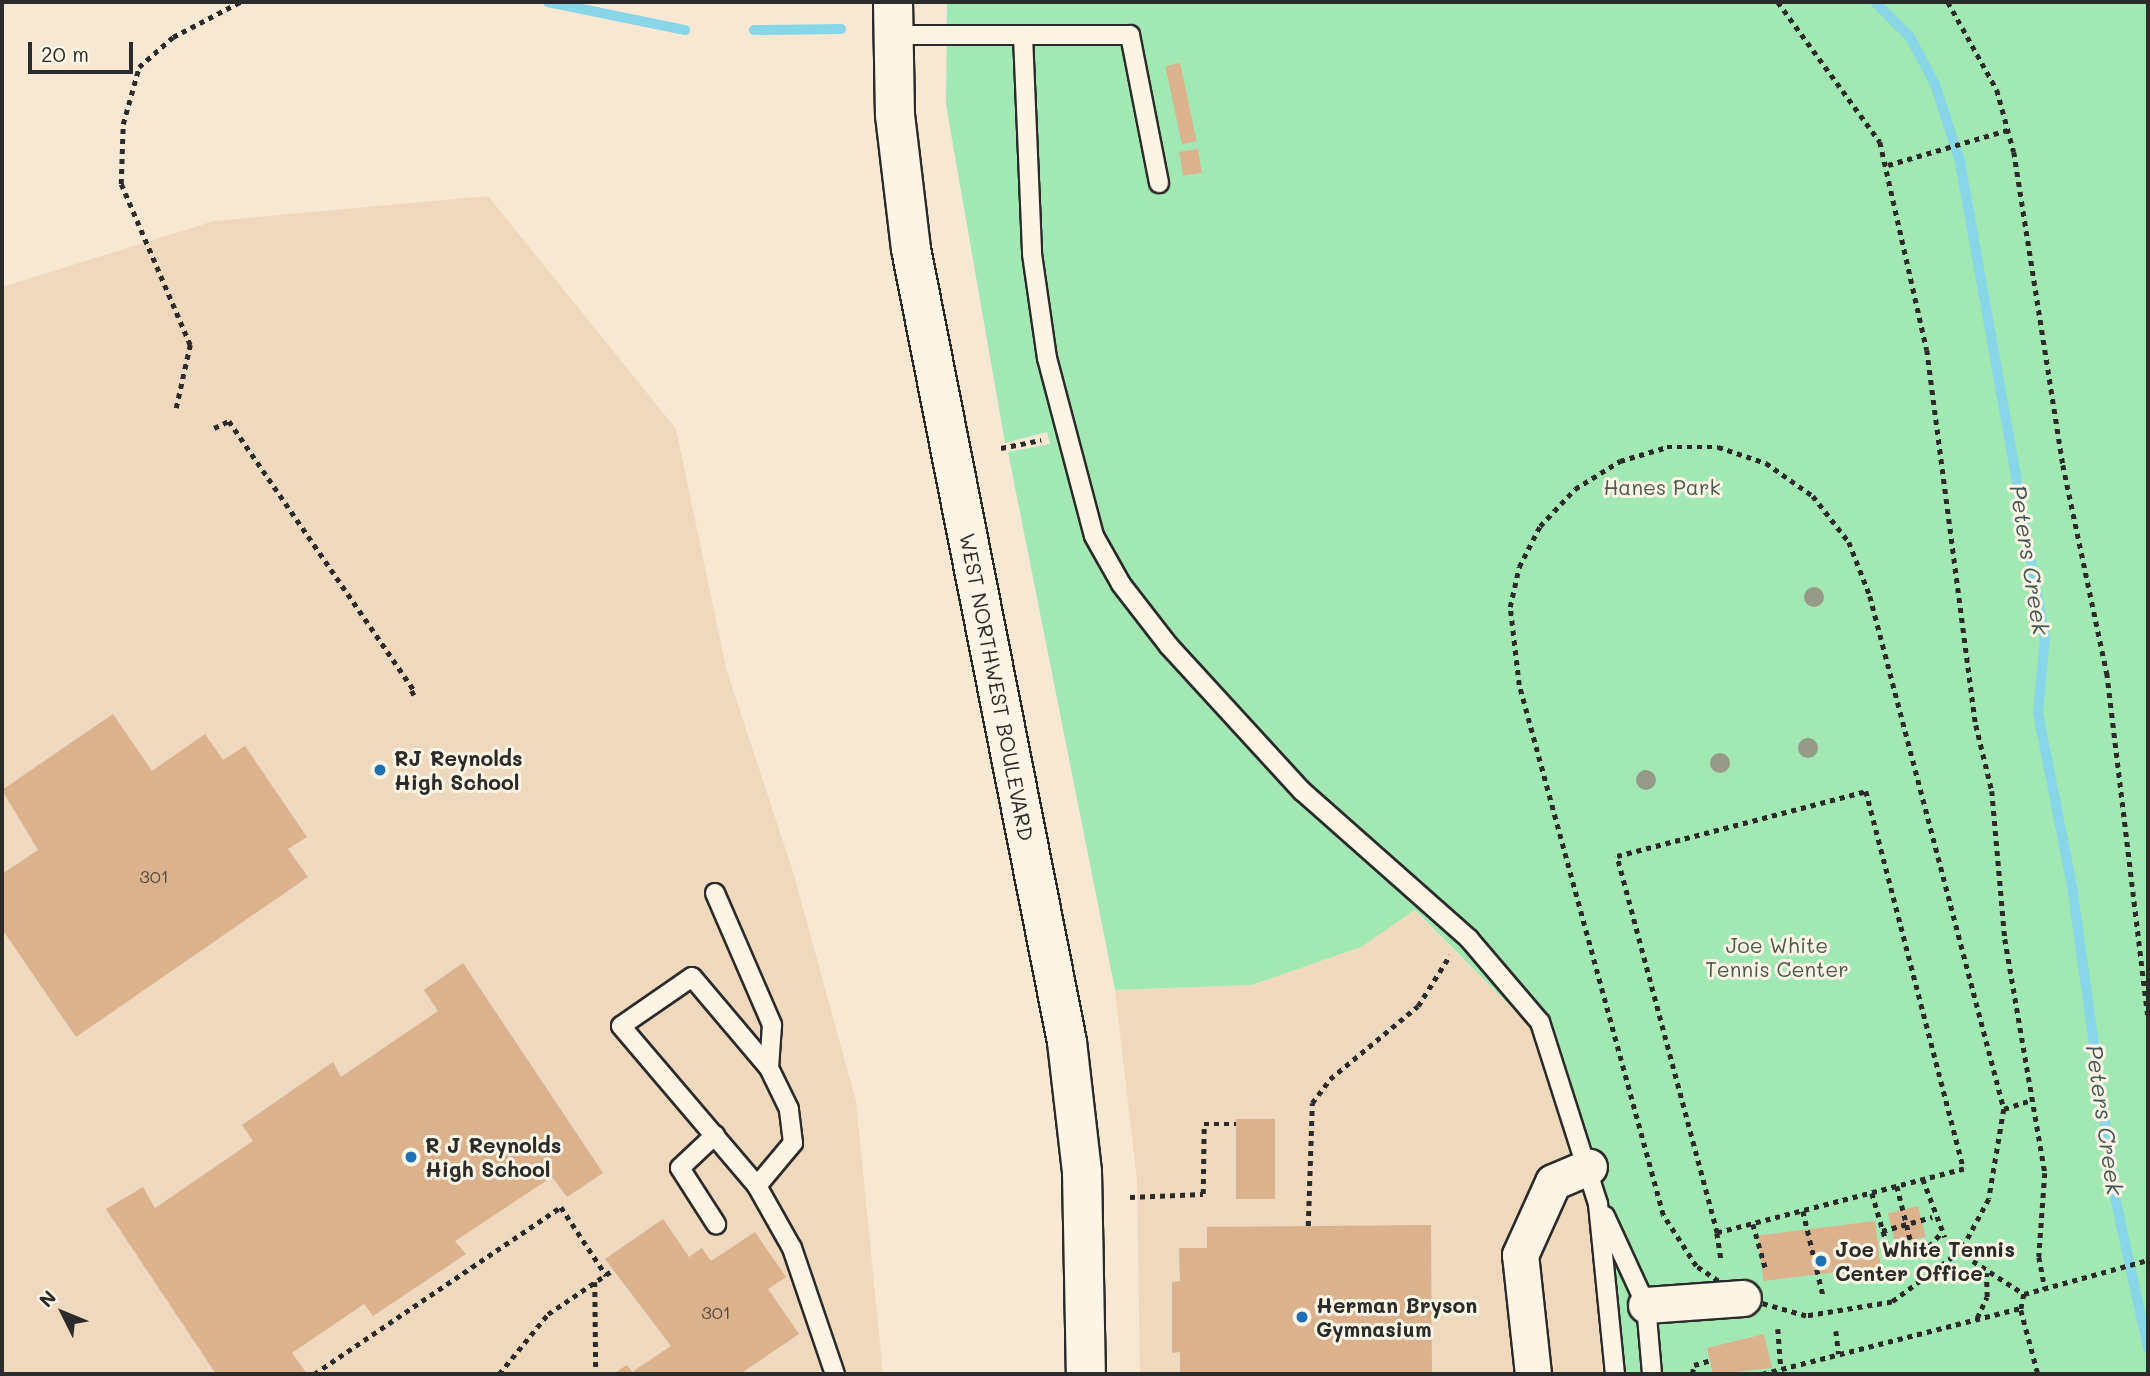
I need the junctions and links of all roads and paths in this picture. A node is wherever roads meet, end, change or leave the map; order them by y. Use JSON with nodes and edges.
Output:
{"nodes":[{"id":1,"x":240,"y":2,"type":"edge"},
{"id":2,"x":1778,"y":2,"type":"edge"},
{"id":3,"x":1948,"y":2,"type":"edge"},
{"id":4,"x":893,"y":18,"type":"edge"},
{"id":5,"x":1023,"y":36,"type":"junction"},
{"id":6,"x":2008,"y":130,"type":"junction"},
{"id":7,"x":1887,"y":164,"type":"junction"},
{"id":8,"x":1159,"y":183,"type":"dead end"},
{"id":9,"x":176,"y":408,"type":"dead end"},
{"id":10,"x":214,"y":428,"type":"dead end"},
{"id":11,"x":1066,"y":434,"type":"junction"},
{"id":12,"x":1001,"y":448,"type":"dead end"},
{"id":13,"x":408,"y":696,"type":"dead end"},
{"id":14,"x":715,"y":893,"type":"dead end"},
{"id":15,"x":1463,"y":935,"type":"junction"},
{"id":16,"x":2148,"y":1015,"type":"edge"},
{"id":17,"x":769,"y":1068,"type":"junction"},
{"id":18,"x":2029,"y":1101,"type":"junction"},
{"id":19,"x":2004,"y":1109,"type":"junction"},
{"id":20,"x":1236,"y":1124,"type":"dead end"},
{"id":21,"x":715,"y":1135,"type":"junction"},
{"id":22,"x":1589,"y":1167,"type":"junction"},
{"id":23,"x":1923,"y":1180,"type":"junction"},
{"id":24,"x":757,"y":1186,"type":"junction"},
{"id":25,"x":1897,"y":1186,"type":"junction"},
{"id":26,"x":1872,"y":1193,"type":"junction"},
{"id":27,"x":1130,"y":1197,"type":"dead end"},
{"id":28,"x":1598,"y":1204,"type":"junction"},
{"id":29,"x":1803,"y":1211,"type":"junction"},
{"id":30,"x":1932,"y":1217,"type":"junction"},
{"id":31,"x":716,"y":1224,"type":"dead end"},
{"id":32,"x":1754,"y":1224,"type":"junction"},
{"id":33,"x":1906,"y":1224,"type":"junction"},
{"id":34,"x":1308,"y":1226,"type":"dead end"},
{"id":35,"x":1882,"y":1231,"type":"junction"},
{"id":36,"x":1717,"y":1233,"type":"junction"},
{"id":37,"x":1913,"y":1250,"type":"junction"},
{"id":38,"x":1721,"y":1259,"type":"dead end"},
{"id":39,"x":2148,"y":1260,"type":"edge"},
{"id":40,"x":1973,"y":1261,"type":"dead end"},
{"id":41,"x":613,"y":1270,"type":"dead end"},
{"id":42,"x":1986,"y":1272,"type":"junction"},
{"id":43,"x":606,"y":1275,"type":"junction"},
{"id":44,"x":595,"y":1282,"type":"junction"},
{"id":45,"x":2045,"y":1289,"type":"junction"},
{"id":46,"x":1756,"y":1290,"type":"junction"},
{"id":47,"x":1823,"y":1294,"type":"dead end"},
{"id":48,"x":2024,"y":1294,"type":"junction"},
{"id":49,"x":1646,"y":1305,"type":"junction"},
{"id":50,"x":2021,"y":1308,"type":"junction"},
{"id":51,"x":1976,"y":1319,"type":"junction"},
{"id":52,"x":1778,"y":1329,"type":"dead end"},
{"id":53,"x":1836,"y":1331,"type":"dead end"},
{"id":54,"x":1839,"y":1354,"type":"junction"},
{"id":55,"x":1708,"y":1361,"type":"dead end"},
{"id":56,"x":1781,"y":1369,"type":"junction"},
{"id":57,"x":314,"y":1374,"type":"edge"},
{"id":58,"x":499,"y":1374,"type":"edge"},
{"id":59,"x":596,"y":1374,"type":"edge"},
{"id":60,"x":835,"y":1374,"type":"edge"},
{"id":61,"x":1086,"y":1374,"type":"edge"},
{"id":62,"x":1533,"y":1374,"type":"edge"},
{"id":63,"x":1615,"y":1374,"type":"edge"},
{"id":64,"x":1652,"y":1374,"type":"edge"},
{"id":65,"x":1692,"y":1374,"type":"edge"},
{"id":66,"x":1762,"y":1374,"type":"edge"},
{"id":67,"x":2038,"y":1374,"type":"edge"}],
"edges":[{"from":1,"to":9,"type":"path"},
{"from":2,"to":7,"type":"path"},
{"from":3,"to":6,"type":"path"},
{"from":4,"to":5,"type":"lane"},
{"from":4,"to":61,"type":"main road","name":"WEST NORTHWEST BOULEVARD"},
{"from":5,"to":8,"type":"lane"},
{"from":5,"to":11,"type":"lane"},
{"from":6,"to":7,"type":"path"},
{"from":6,"to":16,"type":"path"},
{"from":7,"to":18,"type":"path"},
{"from":10,"to":13,"type":"path"},
{"from":11,"to":12,"type":"path"},
{"from":11,"to":15,"type":"lane"},
{"from":14,"to":17,"type":"lane"},
{"from":15,"to":22,"type":"lane"},
{"from":15,"to":34,"type":"path"},
{"from":17,"to":21,"type":"lane"},
{"from":17,"to":24,"type":"lane"},
{"from":18,"to":19,"type":"path"},
{"from":18,"to":45,"type":"path"},
{"from":19,"to":46,"type":"path"},
{"from":19,"to":46,"type":"path"},
{"from":20,"to":27,"type":"path"},
{"from":21,"to":24,"type":"lane"},
{"from":21,"to":31,"type":"lane"},
{"from":22,"to":28,"type":"lane"},
{"from":22,"to":62,"type":"street"},
{"from":23,"to":25,"type":"path"},
{"from":23,"to":30,"type":"path"},
{"from":23,"to":36,"type":"path"},
{"from":24,"to":60,"type":"lane"},
{"from":25,"to":26,"type":"path"},
{"from":25,"to":33,"type":"path"},
{"from":26,"to":29,"type":"path"},
{"from":26,"to":35,"type":"path"},
{"from":28,"to":49,"type":"lane"},
{"from":28,"to":63,"type":"lane"},
{"from":29,"to":32,"type":"path"},
{"from":29,"to":47,"type":"path"},
{"from":30,"to":33,"type":"path"},
{"from":30,"to":37,"type":"path"},
{"from":32,"to":36,"type":"path"},
{"from":32,"to":46,"type":"path"},
{"from":33,"to":35,"type":"path"},
{"from":33,"to":37,"type":"path"},
{"from":35,"to":37,"type":"path"},
{"from":36,"to":38,"type":"path"},
{"from":39,"to":45,"type":"path"},
{"from":40,"to":42,"type":"path"},
{"from":41,"to":43,"type":"path"},
{"from":42,"to":48,"type":"path"},
{"from":42,"to":51,"type":"path"},
{"from":43,"to":44,"type":"path"},
{"from":43,"to":57,"type":"path"},
{"from":44,"to":58,"type":"path"},
{"from":44,"to":59,"type":"path"},
{"from":45,"to":48,"type":"path"},
{"from":46,"to":49,"type":"street"},
{"from":48,"to":50,"type":"path"},
{"from":49,"to":64,"type":"lane"},
{"from":50,"to":51,"type":"path"},
{"from":50,"to":67,"type":"path"},
{"from":51,"to":54,"type":"path"},
{"from":52,"to":56,"type":"path"},
{"from":53,"to":54,"type":"path"},
{"from":54,"to":56,"type":"path"},
{"from":55,"to":65,"type":"path"},
{"from":56,"to":66,"type":"path"}]}
